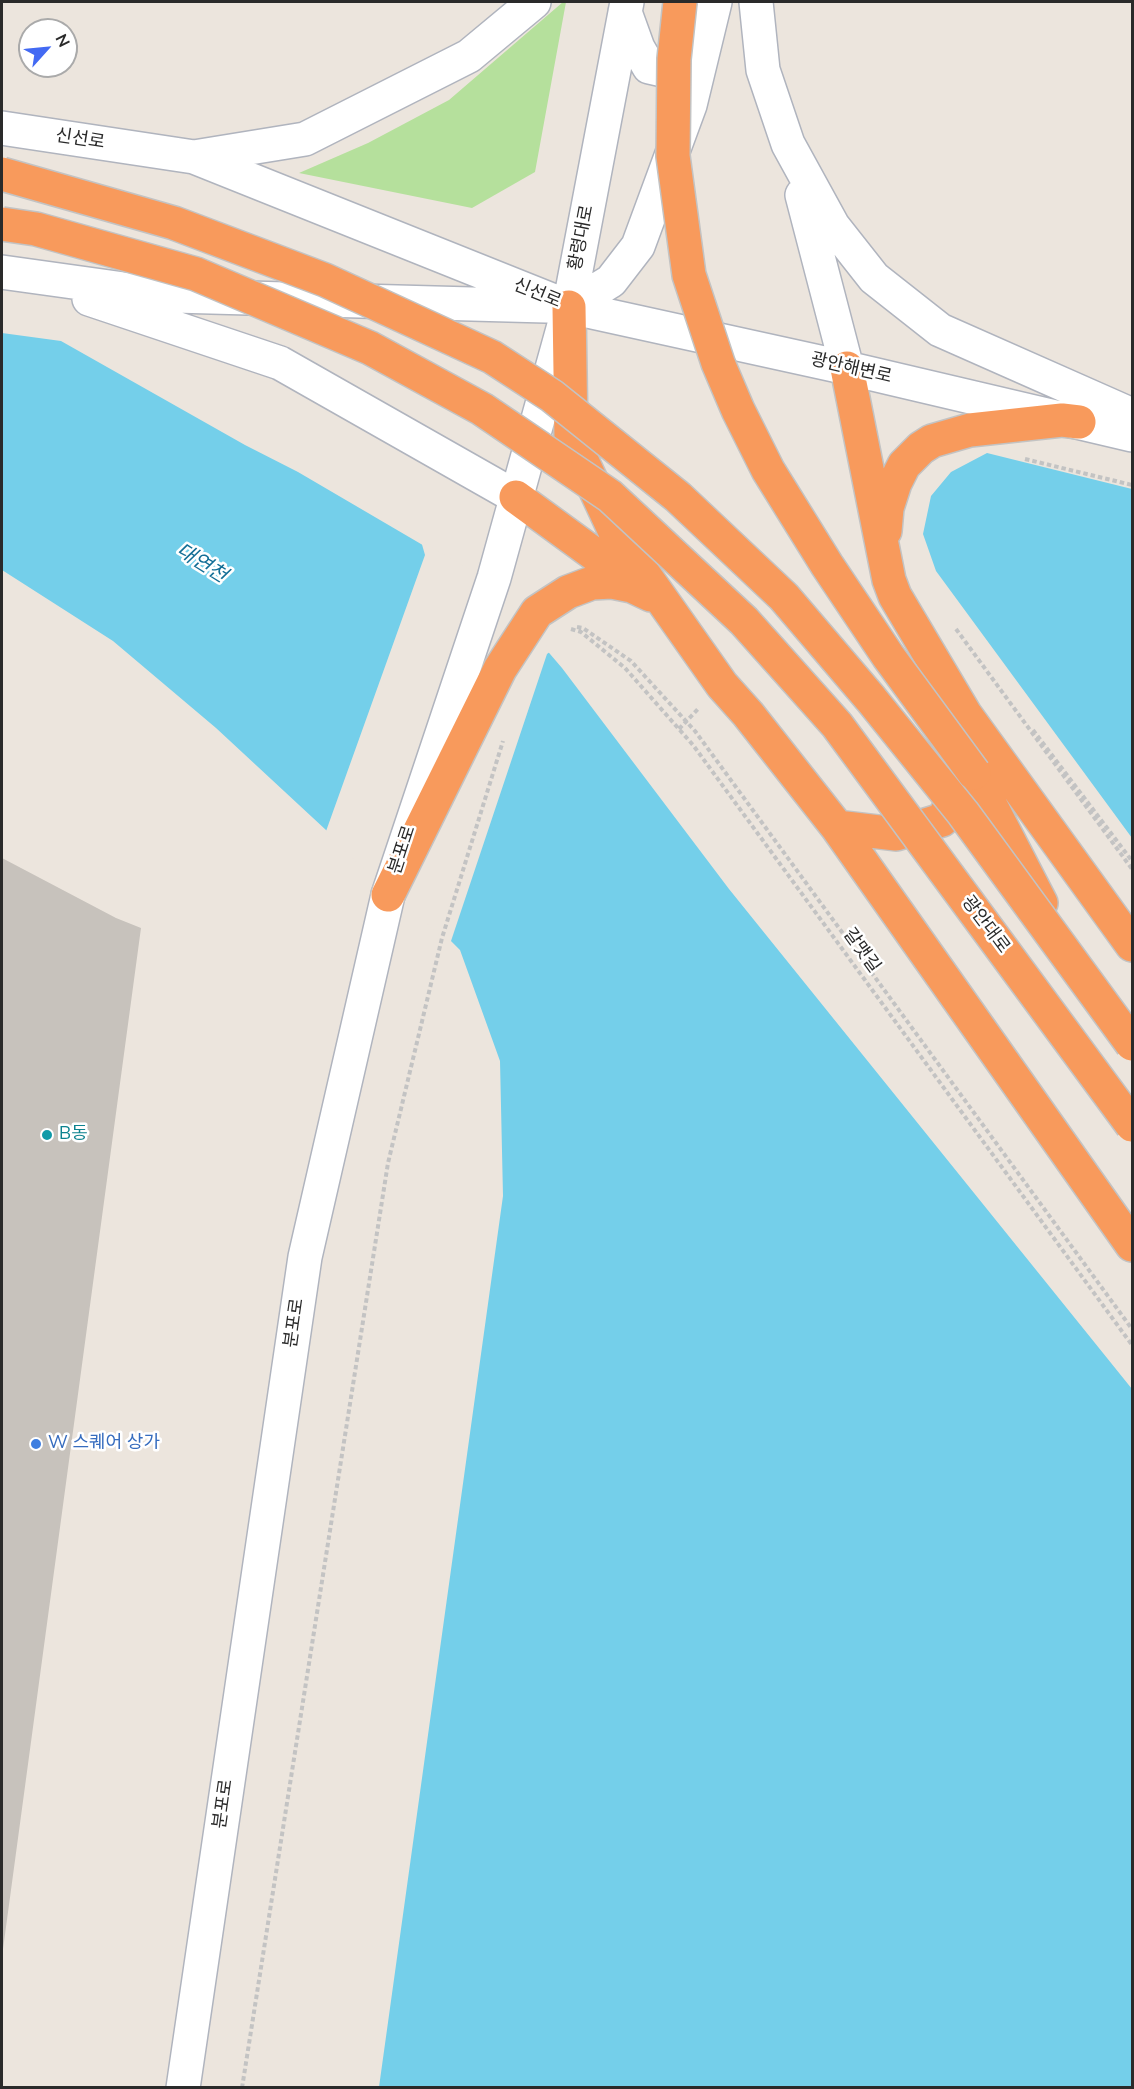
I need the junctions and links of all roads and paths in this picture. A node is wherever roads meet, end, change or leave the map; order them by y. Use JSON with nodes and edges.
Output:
{"nodes":[{"id":1,"x":534,"y":2,"type":"edge"},
{"id":2,"x":680,"y":2,"type":"edge"},
{"id":3,"x":756,"y":2,"type":"edge"},
{"id":4,"x":626,"y":7,"type":"edge"},
{"id":5,"x":712,"y":13,"type":"edge"},
{"id":6,"x":2,"y":128,"type":"edge"},
{"id":7,"x":788,"y":144,"type":"junction"},
{"id":8,"x":194,"y":157,"type":"junction"},
{"id":9,"x":2,"y":174,"type":"edge"},
{"id":10,"x":2,"y":224,"type":"edge"},
{"id":11,"x":7,"y":273,"type":"edge"},
{"id":12,"x":569,"y":307,"type":"junction"},
{"id":13,"x":847,"y":368,"type":"junction"},
{"id":14,"x":1132,"y":415,"type":"edge"},
{"id":15,"x":1079,"y":422,"type":"junction"},
{"id":16,"x":1132,"y":435,"type":"edge"},
{"id":17,"x":1022,"y":458,"type":"dead end"},
{"id":18,"x":1132,"y":485,"type":"edge"},
{"id":19,"x":516,"y":497,"type":"junction"},
{"id":20,"x":885,"y":560,"type":"junction"},
{"id":21,"x":651,"y":595,"type":"junction"},
{"id":22,"x":549,"y":620,"type":"junction"},
{"id":23,"x":696,"y":648,"type":"junction"},
{"id":24,"x":972,"y":722,"type":"junction"},
{"id":25,"x":505,"y":736,"type":"dead end"},
{"id":26,"x":837,"y":827,"type":"junction"},
{"id":27,"x":1132,"y":861,"type":"edge"},
{"id":28,"x":1132,"y":869,"type":"edge"},
{"id":29,"x":388,"y":895,"type":"junction"},
{"id":30,"x":1132,"y":945,"type":"edge"},
{"id":31,"x":1071,"y":960,"type":"junction"},
{"id":32,"x":1132,"y":1044,"type":"edge"},
{"id":33,"x":1132,"y":1125,"type":"edge"},
{"id":34,"x":1132,"y":1245,"type":"edge"},
{"id":35,"x":1132,"y":1329,"type":"edge"},
{"id":36,"x":1132,"y":1345,"type":"edge"},
{"id":37,"x":183,"y":2088,"type":"edge"},
{"id":38,"x":242,"y":2088,"type":"edge"}],
"edges":[{"from":1,"to":8,"type":"main road"},
{"from":2,"to":31,"type":"highway","bridge":true},
{"from":3,"to":7,"type":"main road"},
{"from":4,"to":5,"type":"main road"},
{"from":4,"to":12,"type":"main road","name":"황령대로"},
{"from":5,"to":12,"type":"main road","name":"황령대로"},
{"from":6,"to":8,"type":"main road","name":"신선로"},
{"from":7,"to":13,"type":"main road"},
{"from":7,"to":14,"type":"main road"},
{"from":8,"to":12,"type":"main road","name":"신선로"},
{"from":9,"to":31,"type":"highway","bridge":true},
{"from":10,"to":33,"type":"highway","name":"광안대로","bridge":true},
{"from":11,"to":12,"type":"main road","name":"신선로"},
{"from":11,"to":19,"type":"main road"},
{"from":12,"to":13,"type":"main road","name":"광안해변로"},
{"from":12,"to":19,"type":"main road","name":"분포로"},
{"from":12,"to":23,"type":"highway"},
{"from":13,"to":15,"type":"main road","name":"광안해변로"},
{"from":13,"to":20,"type":"highway"},
{"from":15,"to":16,"type":"main road","name":"광안해변로"},
{"from":15,"to":20,"type":"highway"},
{"from":17,"to":18,"type":"path"},
{"from":19,"to":21,"type":"highway"},
{"from":19,"to":29,"type":"main road","name":"분포로"},
{"from":20,"to":24,"type":"highway"},
{"from":21,"to":22,"type":"highway"},
{"from":21,"to":23,"type":"highway"},
{"from":22,"to":29,"type":"highway"},
{"from":22,"to":35,"type":"path"},
{"from":22,"to":36,"type":"path","name":"갈맷길"},
{"from":23,"to":26,"type":"highway"},
{"from":24,"to":26,"type":"highway"},
{"from":24,"to":30,"type":"highway"},
{"from":25,"to":38,"type":"path"},
{"from":26,"to":34,"type":"highway"},
{"from":27,"to":28,"type":"path"},
{"from":29,"to":37,"type":"main road","name":"분포로"},
{"from":31,"to":32,"type":"highway","bridge":true}]}
